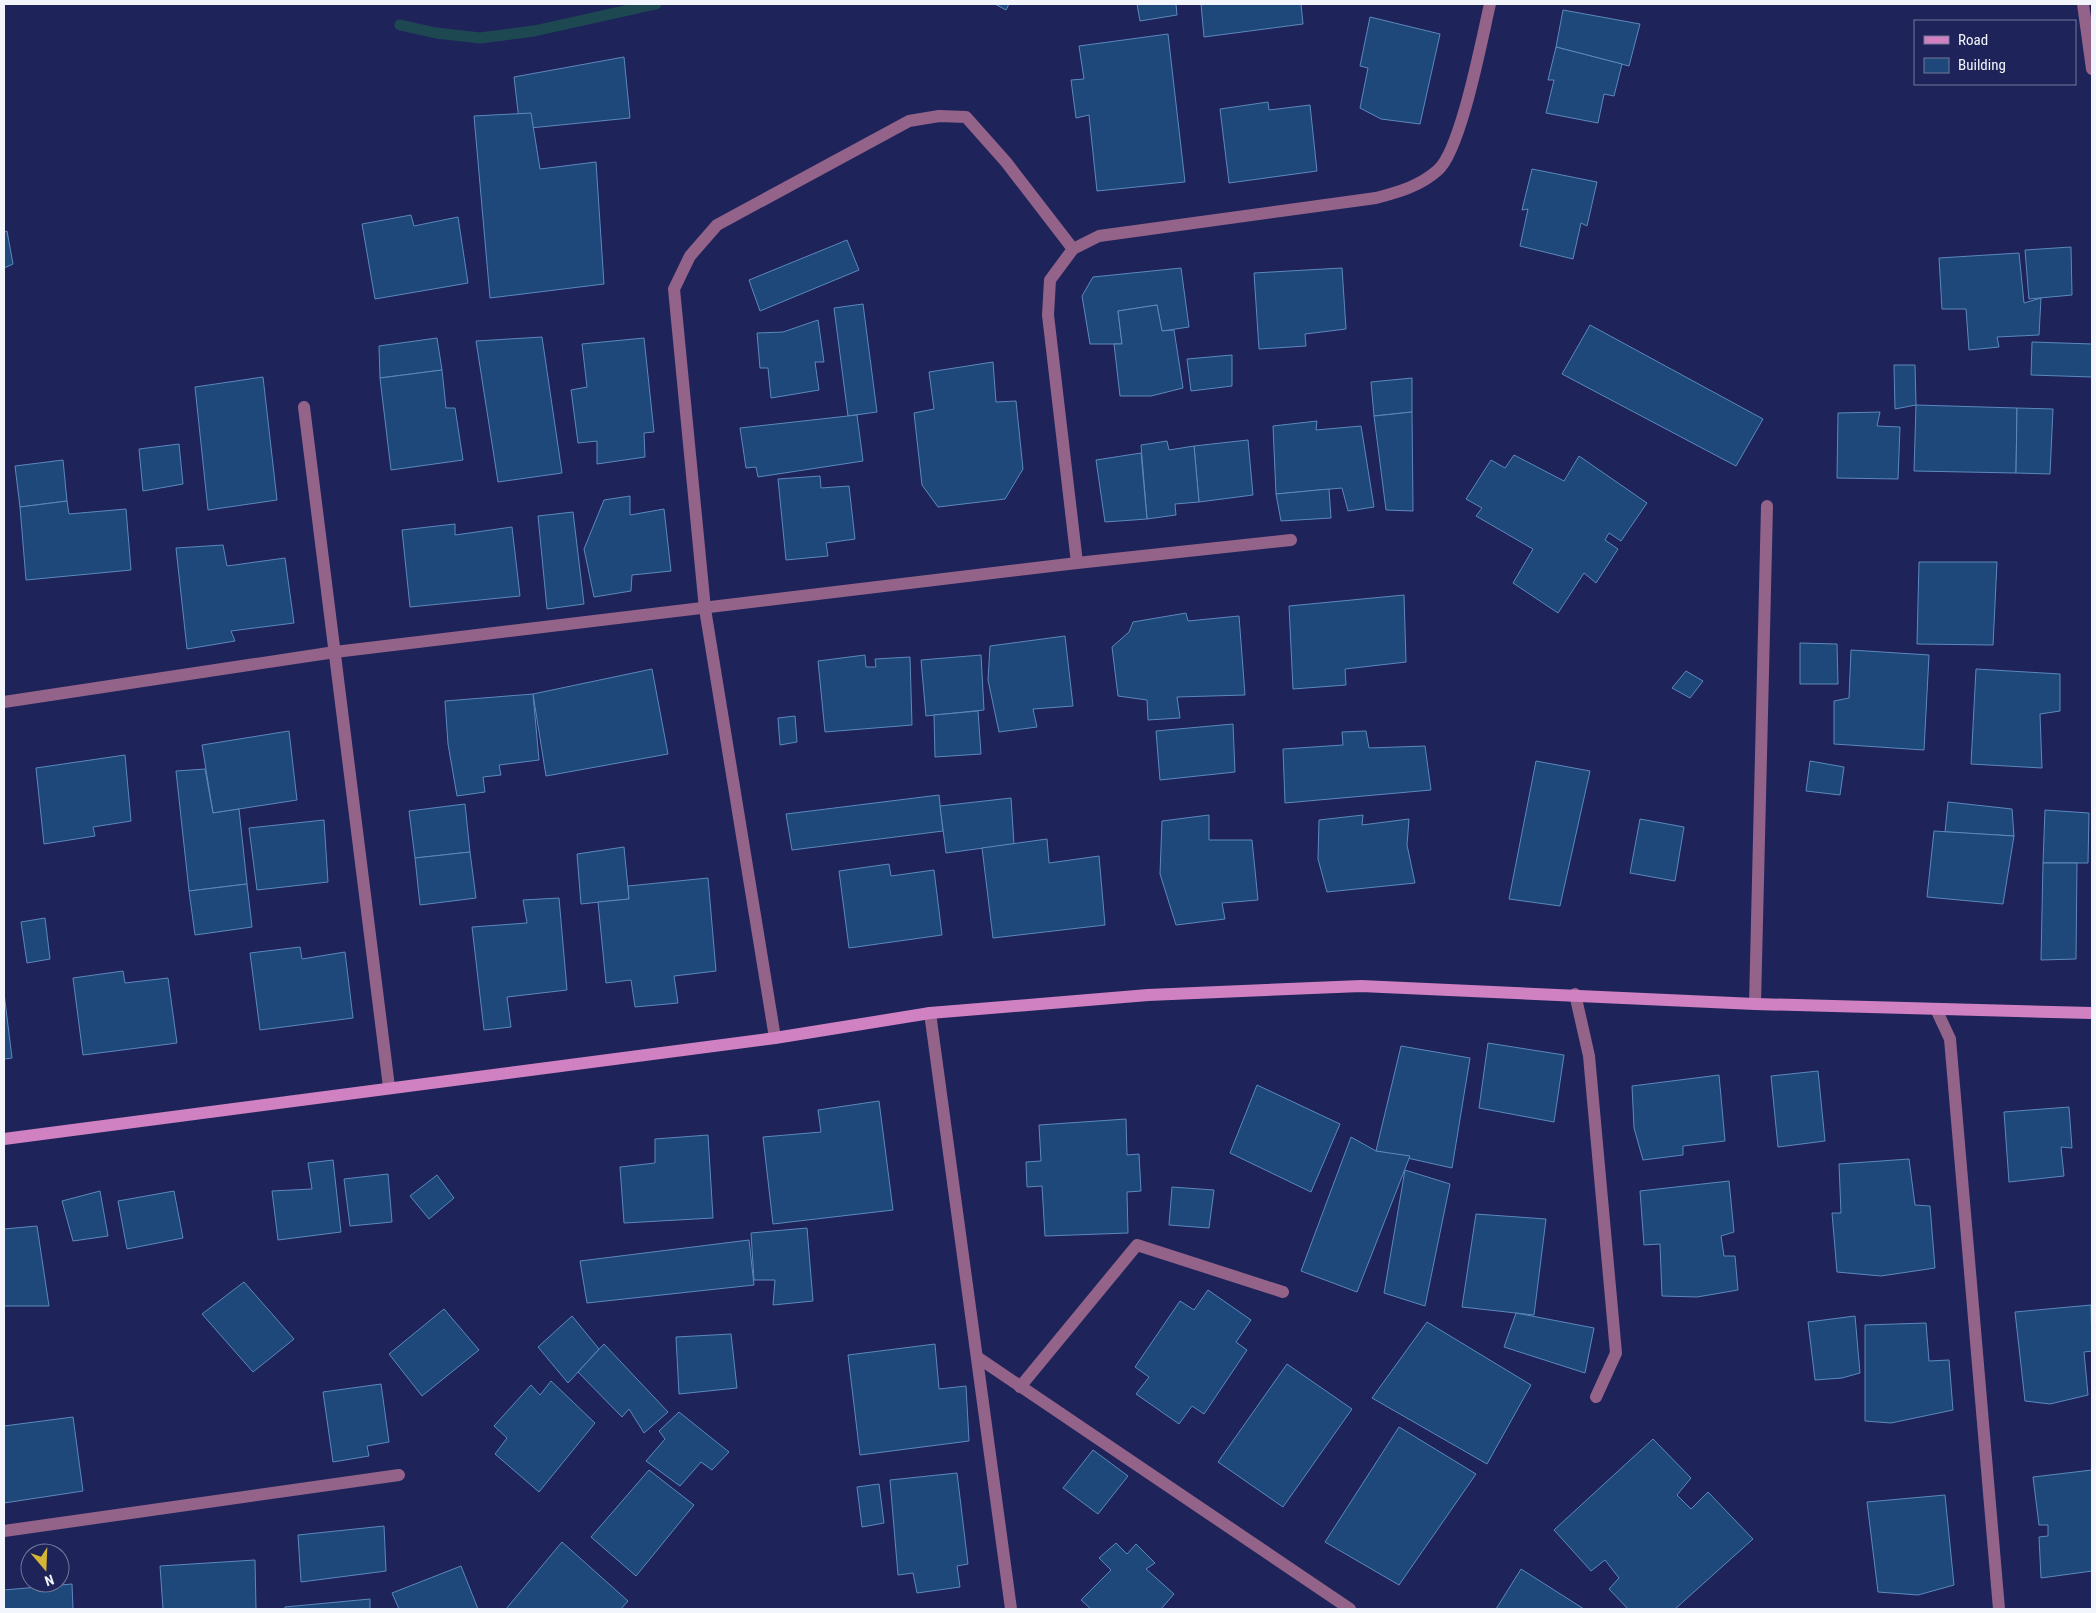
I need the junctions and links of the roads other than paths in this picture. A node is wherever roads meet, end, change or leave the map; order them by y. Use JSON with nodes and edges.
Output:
{"nodes":[{"id":1,"x":1490,"y":4,"type":"edge"},
{"id":2,"x":2084,"y":4,"type":"edge"},
{"id":3,"x":2092,"y":69,"type":"edge"},
{"id":4,"x":1073,"y":249,"type":"junction"},
{"id":5,"x":304,"y":407,"type":"dead end"},
{"id":6,"x":1767,"y":506,"type":"dead end"},
{"id":7,"x":1291,"y":540,"type":"dead end"},
{"id":8,"x":1077,"y":562,"type":"junction"},
{"id":9,"x":705,"y":609,"type":"junction"},
{"id":10,"x":335,"y":652,"type":"junction"},
{"id":11,"x":4,"y":702,"type":"edge"},
{"id":12,"x":1575,"y":994,"type":"junction"},
{"id":13,"x":1754,"y":1004,"type":"junction"},
{"id":14,"x":1936,"y":1009,"type":"junction"},
{"id":15,"x":930,"y":1013,"type":"junction"},
{"id":16,"x":2092,"y":1013,"type":"edge"},
{"id":17,"x":775,"y":1038,"type":"junction"},
{"id":18,"x":389,"y":1087,"type":"junction"},
{"id":19,"x":4,"y":1139,"type":"edge"},
{"id":20,"x":1283,"y":1292,"type":"dead end"},
{"id":21,"x":977,"y":1357,"type":"junction"},
{"id":22,"x":1020,"y":1387,"type":"junction"},
{"id":23,"x":1596,"y":1397,"type":"dead end"},
{"id":24,"x":398,"y":1475,"type":"dead end"},
{"id":25,"x":4,"y":1531,"type":"edge"},
{"id":26,"x":1011,"y":1609,"type":"edge"},
{"id":27,"x":1350,"y":1609,"type":"edge"},
{"id":28,"x":1999,"y":1609,"type":"edge"}],
"edges":[{"from":1,"to":4,"type":"street"},
{"from":2,"to":3,"type":"street"},
{"from":4,"to":8,"type":"street"},
{"from":4,"to":9,"type":"street"},
{"from":5,"to":10,"type":"street"},
{"from":6,"to":13,"type":"street"},
{"from":7,"to":8,"type":"street"},
{"from":8,"to":9,"type":"street"},
{"from":9,"to":10,"type":"street"},
{"from":9,"to":17,"type":"street"},
{"from":10,"to":11,"type":"street"},
{"from":10,"to":18,"type":"street"},
{"from":12,"to":13,"type":"street"},
{"from":12,"to":15,"type":"street"},
{"from":12,"to":23,"type":"street"},
{"from":13,"to":14,"type":"street"},
{"from":14,"to":16,"type":"street"},
{"from":14,"to":28,"type":"street"},
{"from":15,"to":17,"type":"street"},
{"from":15,"to":21,"type":"street"},
{"from":17,"to":18,"type":"street"},
{"from":18,"to":19,"type":"street"},
{"from":20,"to":22,"type":"street"},
{"from":21,"to":22,"type":"street"},
{"from":21,"to":26,"type":"street"},
{"from":22,"to":27,"type":"street"},
{"from":24,"to":25,"type":"street"}]}
